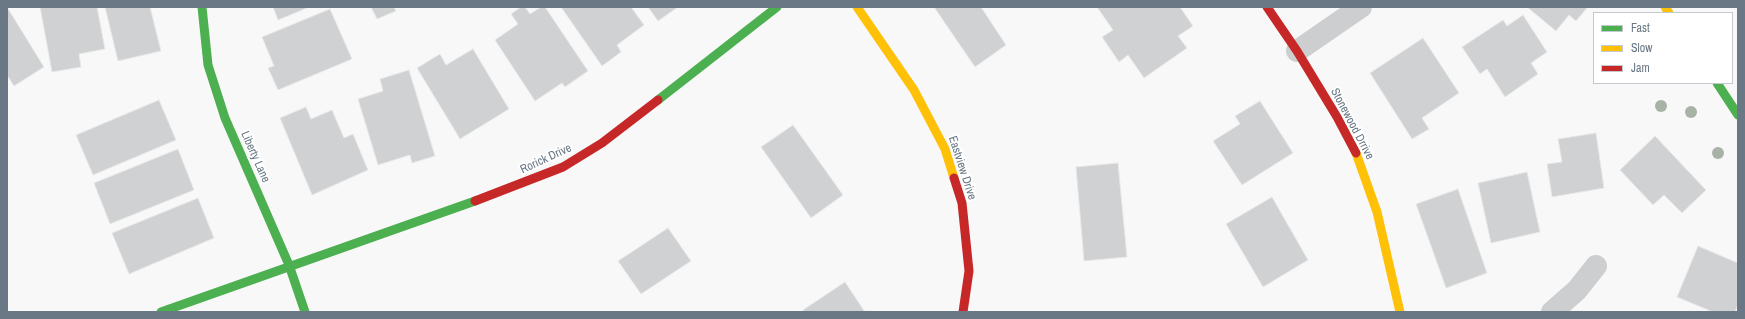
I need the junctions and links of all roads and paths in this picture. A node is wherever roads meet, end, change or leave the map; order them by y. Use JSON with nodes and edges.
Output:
{"nodes":[{"id":1,"x":202,"y":7,"type":"edge"},
{"id":2,"x":776,"y":7,"type":"edge"},
{"id":3,"x":857,"y":7,"type":"edge"},
{"id":4,"x":1267,"y":7,"type":"edge"},
{"id":5,"x":1360,"y":7,"type":"edge"},
{"id":6,"x":1297,"y":52,"type":"junction"},
{"id":7,"x":1717,"y":84,"type":"edge"},
{"id":8,"x":1738,"y":115,"type":"edge"},
{"id":9,"x":289,"y":265,"type":"junction"},
{"id":10,"x":1596,"y":266,"type":"dead end"},
{"id":11,"x":162,"y":312,"type":"edge"},
{"id":12,"x":305,"y":312,"type":"edge"},
{"id":13,"x":963,"y":312,"type":"edge"},
{"id":14,"x":1400,"y":312,"type":"edge"},
{"id":15,"x":1552,"y":312,"type":"edge"}],
"edges":[{"from":1,"to":9,"type":"street","name":"Liberty Lane"},
{"from":2,"to":9,"type":"street","name":"Rorick Drive"},
{"from":3,"to":13,"type":"street","name":"Eastview Drive"},
{"from":4,"to":6,"type":"street","name":"Stonewood Drrive"},
{"from":5,"to":6,"type":"street"},
{"from":6,"to":14,"type":"street","name":"Stonewood Drrive"},
{"from":7,"to":8,"type":"street"},
{"from":9,"to":11,"type":"street","name":"Rorick Drive"},
{"from":9,"to":12,"type":"street","name":"Liberty Lane"},
{"from":10,"to":15,"type":"street"}]}
